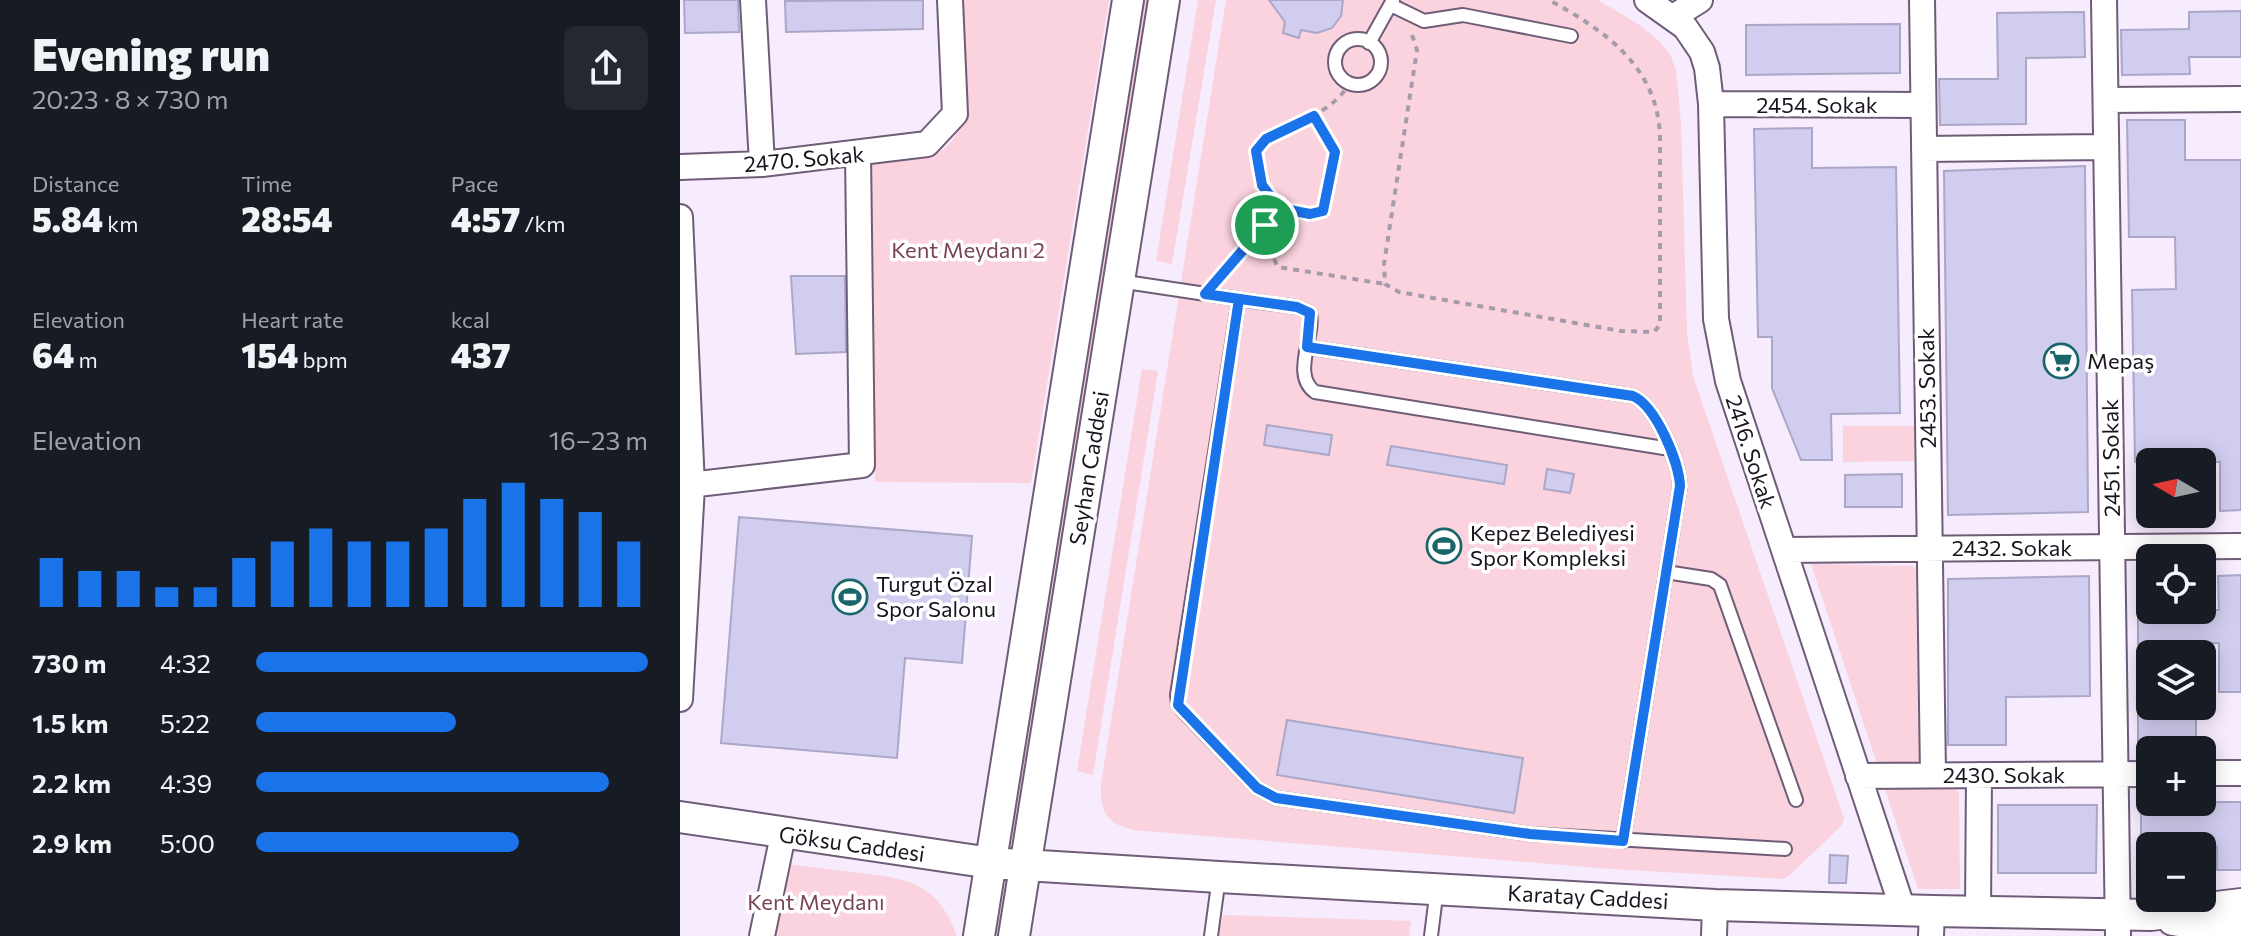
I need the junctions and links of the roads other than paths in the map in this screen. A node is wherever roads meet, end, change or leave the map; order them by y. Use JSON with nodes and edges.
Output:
{"nodes":[{"id":1,"x":753,"y":0,"type":"edge"},
{"id":2,"x":950,"y":0,"type":"edge"},
{"id":3,"x":1128,"y":0,"type":"edge"},
{"id":4,"x":1164,"y":0,"type":"edge"},
{"id":5,"x":1647,"y":0,"type":"edge"},
{"id":6,"x":1700,"y":0,"type":"edge"},
{"id":7,"x":1922,"y":0,"type":"edge"},
{"id":8,"x":2104,"y":0,"type":"edge"},
{"id":9,"x":1392,"y":2,"type":"edge"},
{"id":10,"x":1673,"y":17,"type":"junction"},
{"id":11,"x":1571,"y":36,"type":"dead end"},
{"id":12,"x":1369,"y":43,"type":"junction"},
{"id":13,"x":2241,"y":99,"type":"edge"},
{"id":14,"x":2106,"y":100,"type":"junction"},
{"id":15,"x":1711,"y":104,"type":"junction"},
{"id":16,"x":1923,"y":105,"type":"junction"},
{"id":17,"x":2106,"y":147,"type":"junction"},
{"id":18,"x":1924,"y":149,"type":"junction"},
{"id":19,"x":858,"y":154,"type":"junction"},
{"id":20,"x":762,"y":164,"type":"junction"},
{"id":21,"x":680,"y":167,"type":"edge"},
{"id":22,"x":680,"y":217,"type":"edge"},
{"id":23,"x":1119,"y":281,"type":"junction"},
{"id":24,"x":1239,"y":299,"type":"junction"},
{"id":25,"x":1307,"y":347,"type":"junction"},
{"id":26,"x":1670,"y":449,"type":"junction"},
{"id":27,"x":686,"y":486,"type":"edge"},
{"id":28,"x":2241,"y":546,"type":"edge"},
{"id":29,"x":2113,"y":547,"type":"junction"},
{"id":30,"x":1930,"y":549,"type":"junction"},
{"id":31,"x":1784,"y":550,"type":"junction"},
{"id":32,"x":1666,"y":572,"type":"junction"},
{"id":33,"x":680,"y":699,"type":"edge"},
{"id":34,"x":2216,"y":773,"type":"edge"},
{"id":35,"x":2241,"y":773,"type":"edge"},
{"id":36,"x":2116,"y":774,"type":"junction"},
{"id":37,"x":2136,"y":774,"type":"edge"},
{"id":38,"x":1933,"y":775,"type":"junction"},
{"id":39,"x":1979,"y":775,"type":"junction"},
{"id":40,"x":1858,"y":776,"type":"junction"},
{"id":41,"x":1796,"y":800,"type":"dead end"},
{"id":42,"x":680,"y":817,"type":"edge"},
{"id":43,"x":783,"y":835,"type":"junction"},
{"id":44,"x":1623,"y":841,"type":"junction"},
{"id":45,"x":1785,"y":849,"type":"dead end"},
{"id":46,"x":991,"y":863,"type":"junction"},
{"id":47,"x":1025,"y":866,"type":"junction"},
{"id":48,"x":1219,"y":877,"type":"junction"},
{"id":49,"x":1437,"y":888,"type":"junction"},
{"id":50,"x":2241,"y":904,"type":"edge"},
{"id":51,"x":1715,"y":905,"type":"junction"},
{"id":52,"x":1978,"y":912,"type":"junction"},
{"id":53,"x":2151,"y":915,"type":"junction"},
{"id":54,"x":1922,"y":919,"type":"edge"},
{"id":55,"x":2118,"y":926,"type":"edge"},
{"id":56,"x":2241,"y":931,"type":"edge"},
{"id":57,"x":762,"y":936,"type":"edge"},
{"id":58,"x":979,"y":936,"type":"edge"},
{"id":59,"x":1014,"y":936,"type":"edge"},
{"id":60,"x":1211,"y":936,"type":"edge"},
{"id":61,"x":1431,"y":936,"type":"edge"},
{"id":62,"x":1714,"y":936,"type":"edge"}],
"edges":[{"from":1,"to":20,"type":"street"},
{"from":2,"to":19,"type":"street","name":"2470. Sokak"},
{"from":3,"to":46,"type":"street","name":"Seyhan Caddesi"},
{"from":4,"to":23,"type":"street","name":"Seyhan Caddesi"},
{"from":5,"to":10,"type":"street","name":"2416. Sokak"},
{"from":6,"to":10,"type":"street"},
{"from":7,"to":16,"type":"street","name":"2453. Sokak"},
{"from":8,"to":14,"type":"street","name":"2451. Sokak"},
{"from":9,"to":11,"type":"lane"},
{"from":9,"to":12,"type":"lane"},
{"from":10,"to":15,"type":"street","name":"2416. Sokak"},
{"from":12,"to":12,"type":"lane"},
{"from":13,"to":14,"type":"street"},
{"from":14,"to":17,"type":"street","name":"2451. Sokak"},
{"from":15,"to":16,"type":"street","name":"2454. Sokak"},
{"from":15,"to":31,"type":"street","name":"2416. Sokak"},
{"from":16,"to":18,"type":"street","name":"2453. Sokak"},
{"from":17,"to":18,"type":"street"},
{"from":17,"to":29,"type":"street","name":"2451. Sokak"},
{"from":18,"to":30,"type":"street","name":"2453. Sokak"},
{"from":19,"to":20,"type":"street","name":"2470. Sokak"},
{"from":19,"to":27,"type":"street"},
{"from":20,"to":21,"type":"street","name":"2470. Sokak"},
{"from":22,"to":27,"type":"street"},
{"from":23,"to":24,"type":"lane"},
{"from":23,"to":47,"type":"street","name":"Seyhan Caddesi"},
{"from":24,"to":25,"type":"lane"},
{"from":24,"to":44,"type":"lane"},
{"from":25,"to":26,"type":"lane"},
{"from":25,"to":26,"type":"lane"},
{"from":26,"to":32,"type":"lane"},
{"from":27,"to":33,"type":"street"},
{"from":28,"to":29,"type":"street","name":"2432. Sokak"},
{"from":29,"to":30,"type":"street","name":"2432. Sokak"},
{"from":29,"to":36,"type":"street","name":"2451. Sokak"},
{"from":30,"to":31,"type":"street","name":"2432. Sokak"},
{"from":30,"to":38,"type":"street","name":"2453. Sokak"},
{"from":31,"to":40,"type":"street","name":"2416. Sokak"},
{"from":32,"to":41,"type":"lane"},
{"from":32,"to":44,"type":"lane"},
{"from":34,"to":35,"type":"street"},
{"from":36,"to":37,"type":"street","name":"2430. Sokak"},
{"from":36,"to":39,"type":"street","name":"2430. Sokak"},
{"from":36,"to":55,"type":"street","name":"2451. Sokak"},
{"from":38,"to":39,"type":"street","name":"2430. Sokak"},
{"from":38,"to":40,"type":"street","name":"2430. Sokak"},
{"from":39,"to":52,"type":"street"},
{"from":40,"to":54,"type":"street","name":"2416. Sokak"},
{"from":42,"to":43,"type":"street","name":"Göksu Caddesi"},
{"from":43,"to":46,"type":"street","name":"Göksu Caddesi"},
{"from":43,"to":57,"type":"street"},
{"from":44,"to":45,"type":"lane"},
{"from":46,"to":47,"type":"street","name":"Göksu Caddesi"},
{"from":46,"to":58,"type":"street","name":"Seyhan Caddesi"},
{"from":47,"to":48,"type":"street","name":"Karatay Caddesi"},
{"from":47,"to":59,"type":"street","name":"Seyhan Caddesi"},
{"from":48,"to":49,"type":"street","name":"Karatay Caddesi"},
{"from":48,"to":60,"type":"lane"},
{"from":49,"to":51,"type":"street","name":"Karatay Caddesi"},
{"from":49,"to":61,"type":"lane"},
{"from":50,"to":53,"type":"street","name":"Karatay Caddesi"},
{"from":51,"to":54,"type":"street","name":"Karatay Caddesi"},
{"from":51,"to":62,"type":"street"},
{"from":52,"to":54,"type":"street","name":"Karatay Caddesi"},
{"from":52,"to":55,"type":"street","name":"Karatay Caddesi"},
{"from":53,"to":55,"type":"street","name":"Karatay Caddesi"},
{"from":53,"to":56,"type":"street","name":"Karatay Caddesi"}]}
